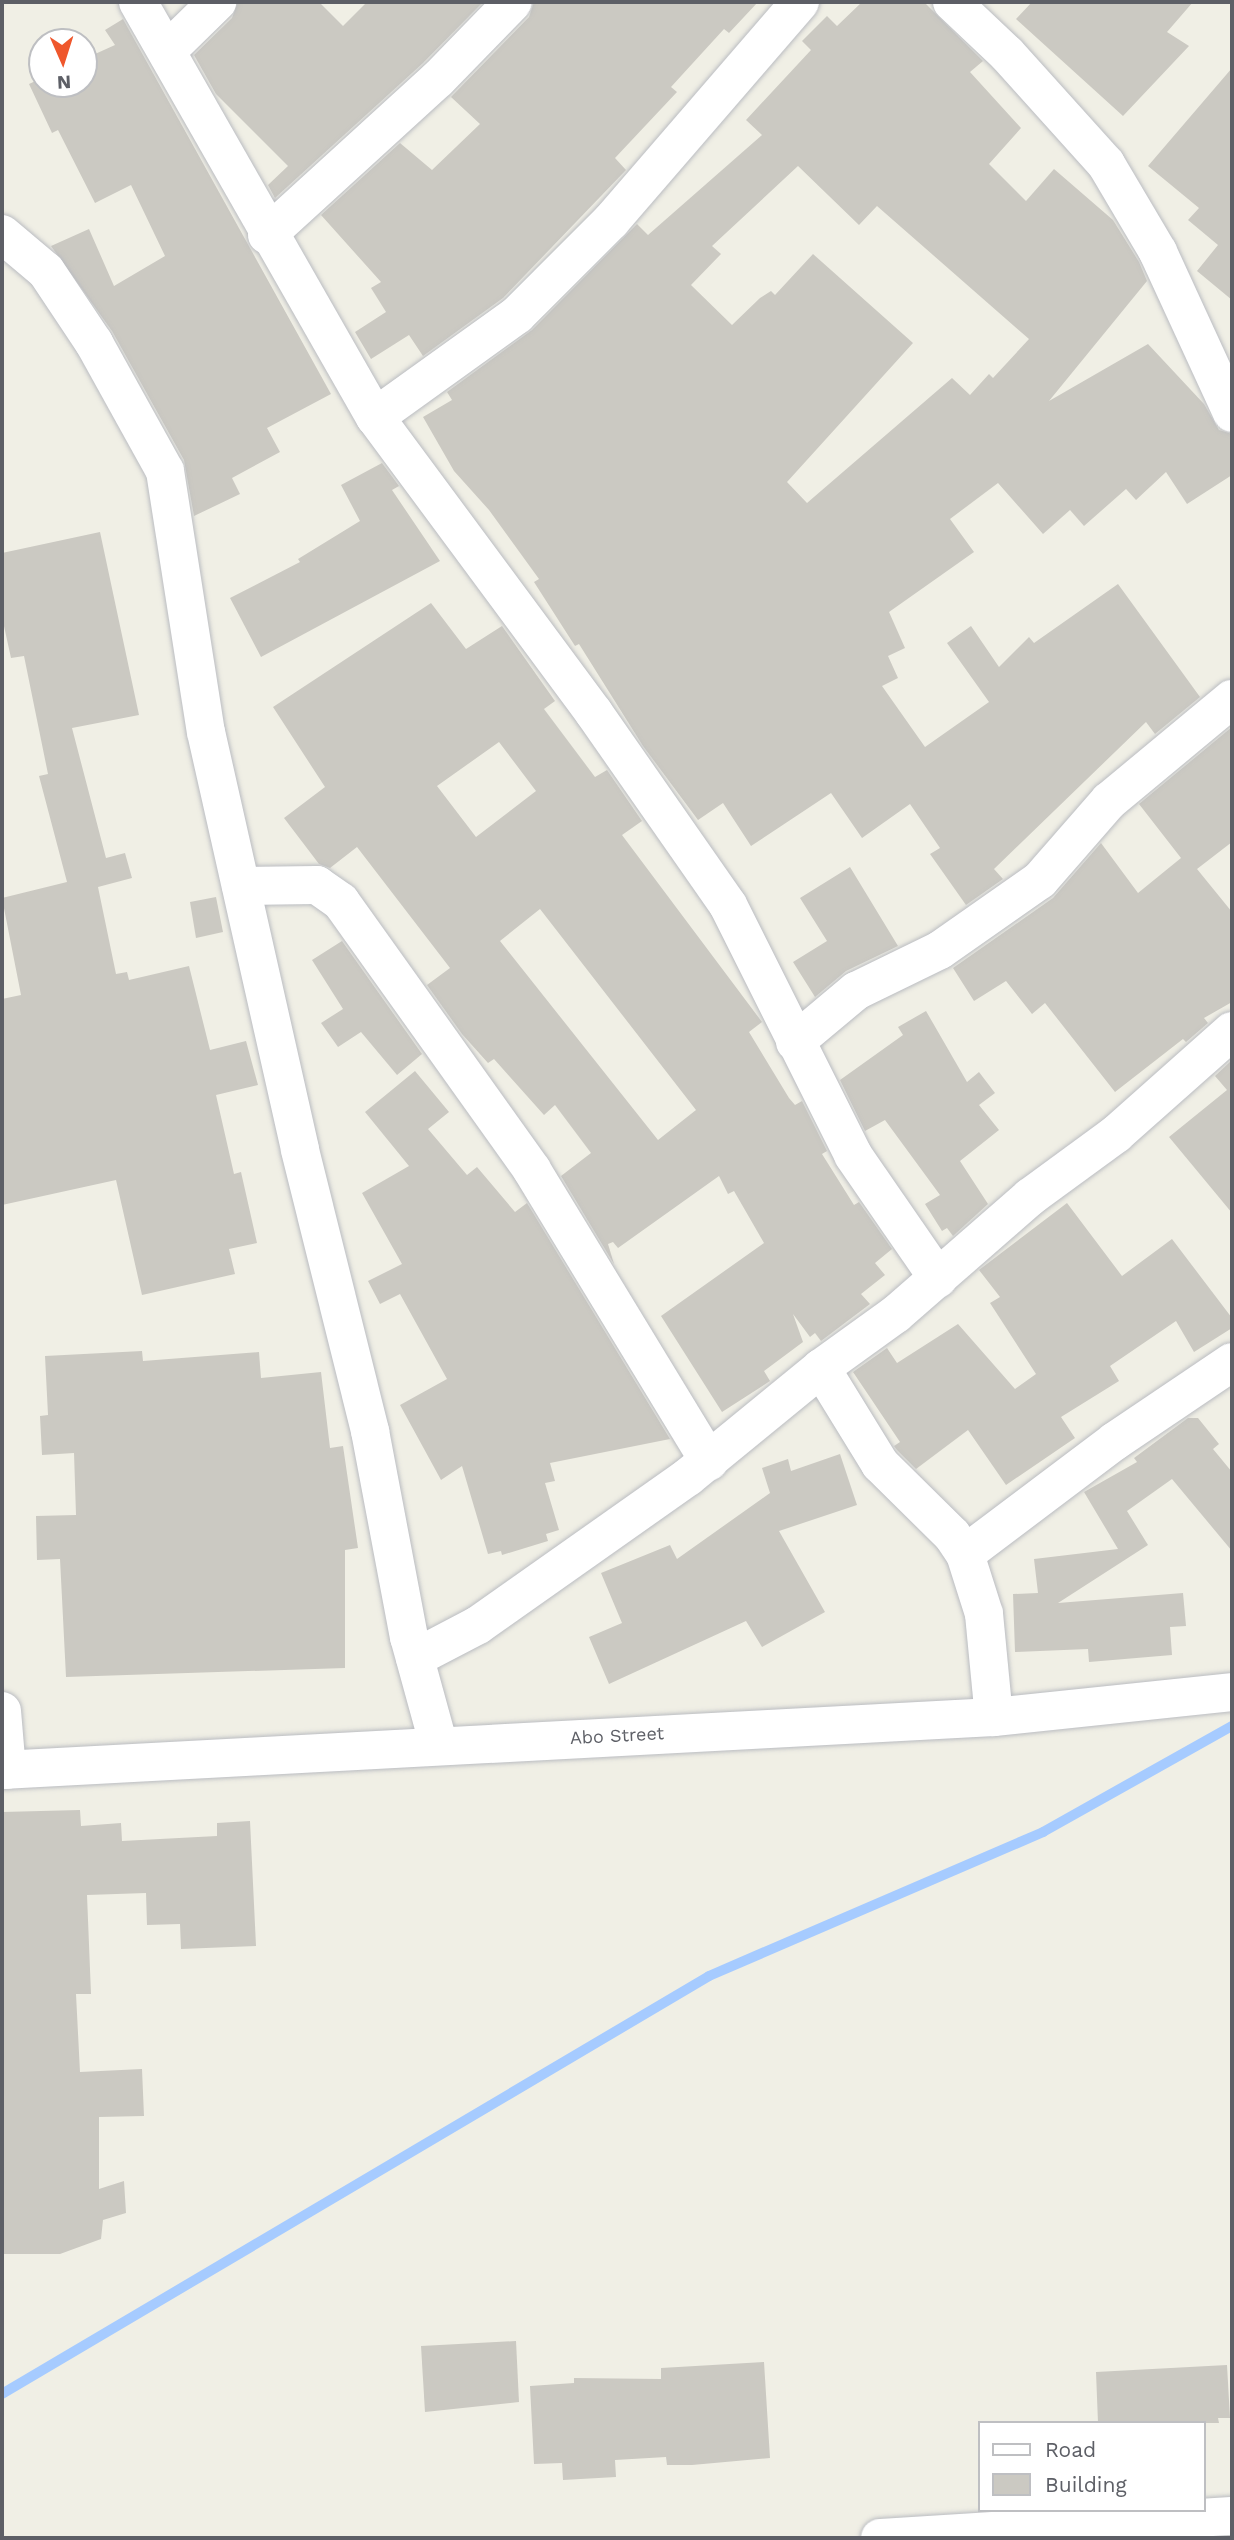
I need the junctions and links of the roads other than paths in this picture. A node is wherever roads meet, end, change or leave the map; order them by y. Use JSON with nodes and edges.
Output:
{"nodes":[{"id":1,"x":138,"y":2,"type":"edge"},
{"id":2,"x":217,"y":2,"type":"edge"},
{"id":3,"x":513,"y":2,"type":"edge"},
{"id":4,"x":800,"y":2,"type":"edge"},
{"id":5,"x":952,"y":2,"type":"edge"},
{"id":6,"x":168,"y":50,"type":"junction"},
{"id":7,"x":2,"y":234,"type":"edge"},
{"id":8,"x":267,"y":235,"type":"junction"},
{"id":9,"x":1232,"y":413,"type":"edge"},
{"id":10,"x":375,"y":417,"type":"junction"},
{"id":11,"x":1232,"y":699,"type":"edge"},
{"id":12,"x":241,"y":886,"type":"junction"},
{"id":13,"x":1232,"y":1031,"type":"edge"},
{"id":14,"x":795,"y":1042,"type":"junction"},
{"id":15,"x":938,"y":1278,"type":"junction"},
{"id":16,"x":1232,"y":1362,"type":"edge"},
{"id":17,"x":821,"y":1368,"type":"junction"},
{"id":18,"x":709,"y":1461,"type":"junction"},
{"id":19,"x":965,"y":1554,"type":"junction"},
{"id":20,"x":415,"y":1658,"type":"junction"},
{"id":21,"x":1226,"y":1692,"type":"edge"},
{"id":22,"x":2,"y":1711,"type":"edge"},
{"id":23,"x":994,"y":1717,"type":"junction"},
{"id":24,"x":439,"y":1746,"type":"junction"},
{"id":25,"x":4,"y":1770,"type":"edge"},
{"id":26,"x":1232,"y":2516,"type":"edge"},
{"id":27,"x":880,"y":2538,"type":"edge"}],
"edges":[{"from":1,"to":6,"type":"street"},
{"from":2,"to":6,"type":"street"},
{"from":3,"to":8,"type":"street"},
{"from":4,"to":10,"type":"street"},
{"from":5,"to":9,"type":"street"},
{"from":6,"to":8,"type":"street"},
{"from":7,"to":12,"type":"street"},
{"from":8,"to":10,"type":"street"},
{"from":10,"to":14,"type":"street"},
{"from":11,"to":14,"type":"street"},
{"from":12,"to":18,"type":"street"},
{"from":12,"to":20,"type":"street"},
{"from":13,"to":15,"type":"street"},
{"from":14,"to":15,"type":"street"},
{"from":15,"to":17,"type":"street"},
{"from":16,"to":19,"type":"street"},
{"from":17,"to":18,"type":"street"},
{"from":17,"to":19,"type":"street"},
{"from":18,"to":20,"type":"street"},
{"from":19,"to":23,"type":"street"},
{"from":20,"to":24,"type":"street"},
{"from":21,"to":23,"type":"street","name":"Abo Street"},
{"from":22,"to":25,"type":"street"},
{"from":23,"to":24,"type":"street","name":"Abo Street"},
{"from":24,"to":25,"type":"street","name":"Abo Street"},
{"from":26,"to":27,"type":"street"}]}
